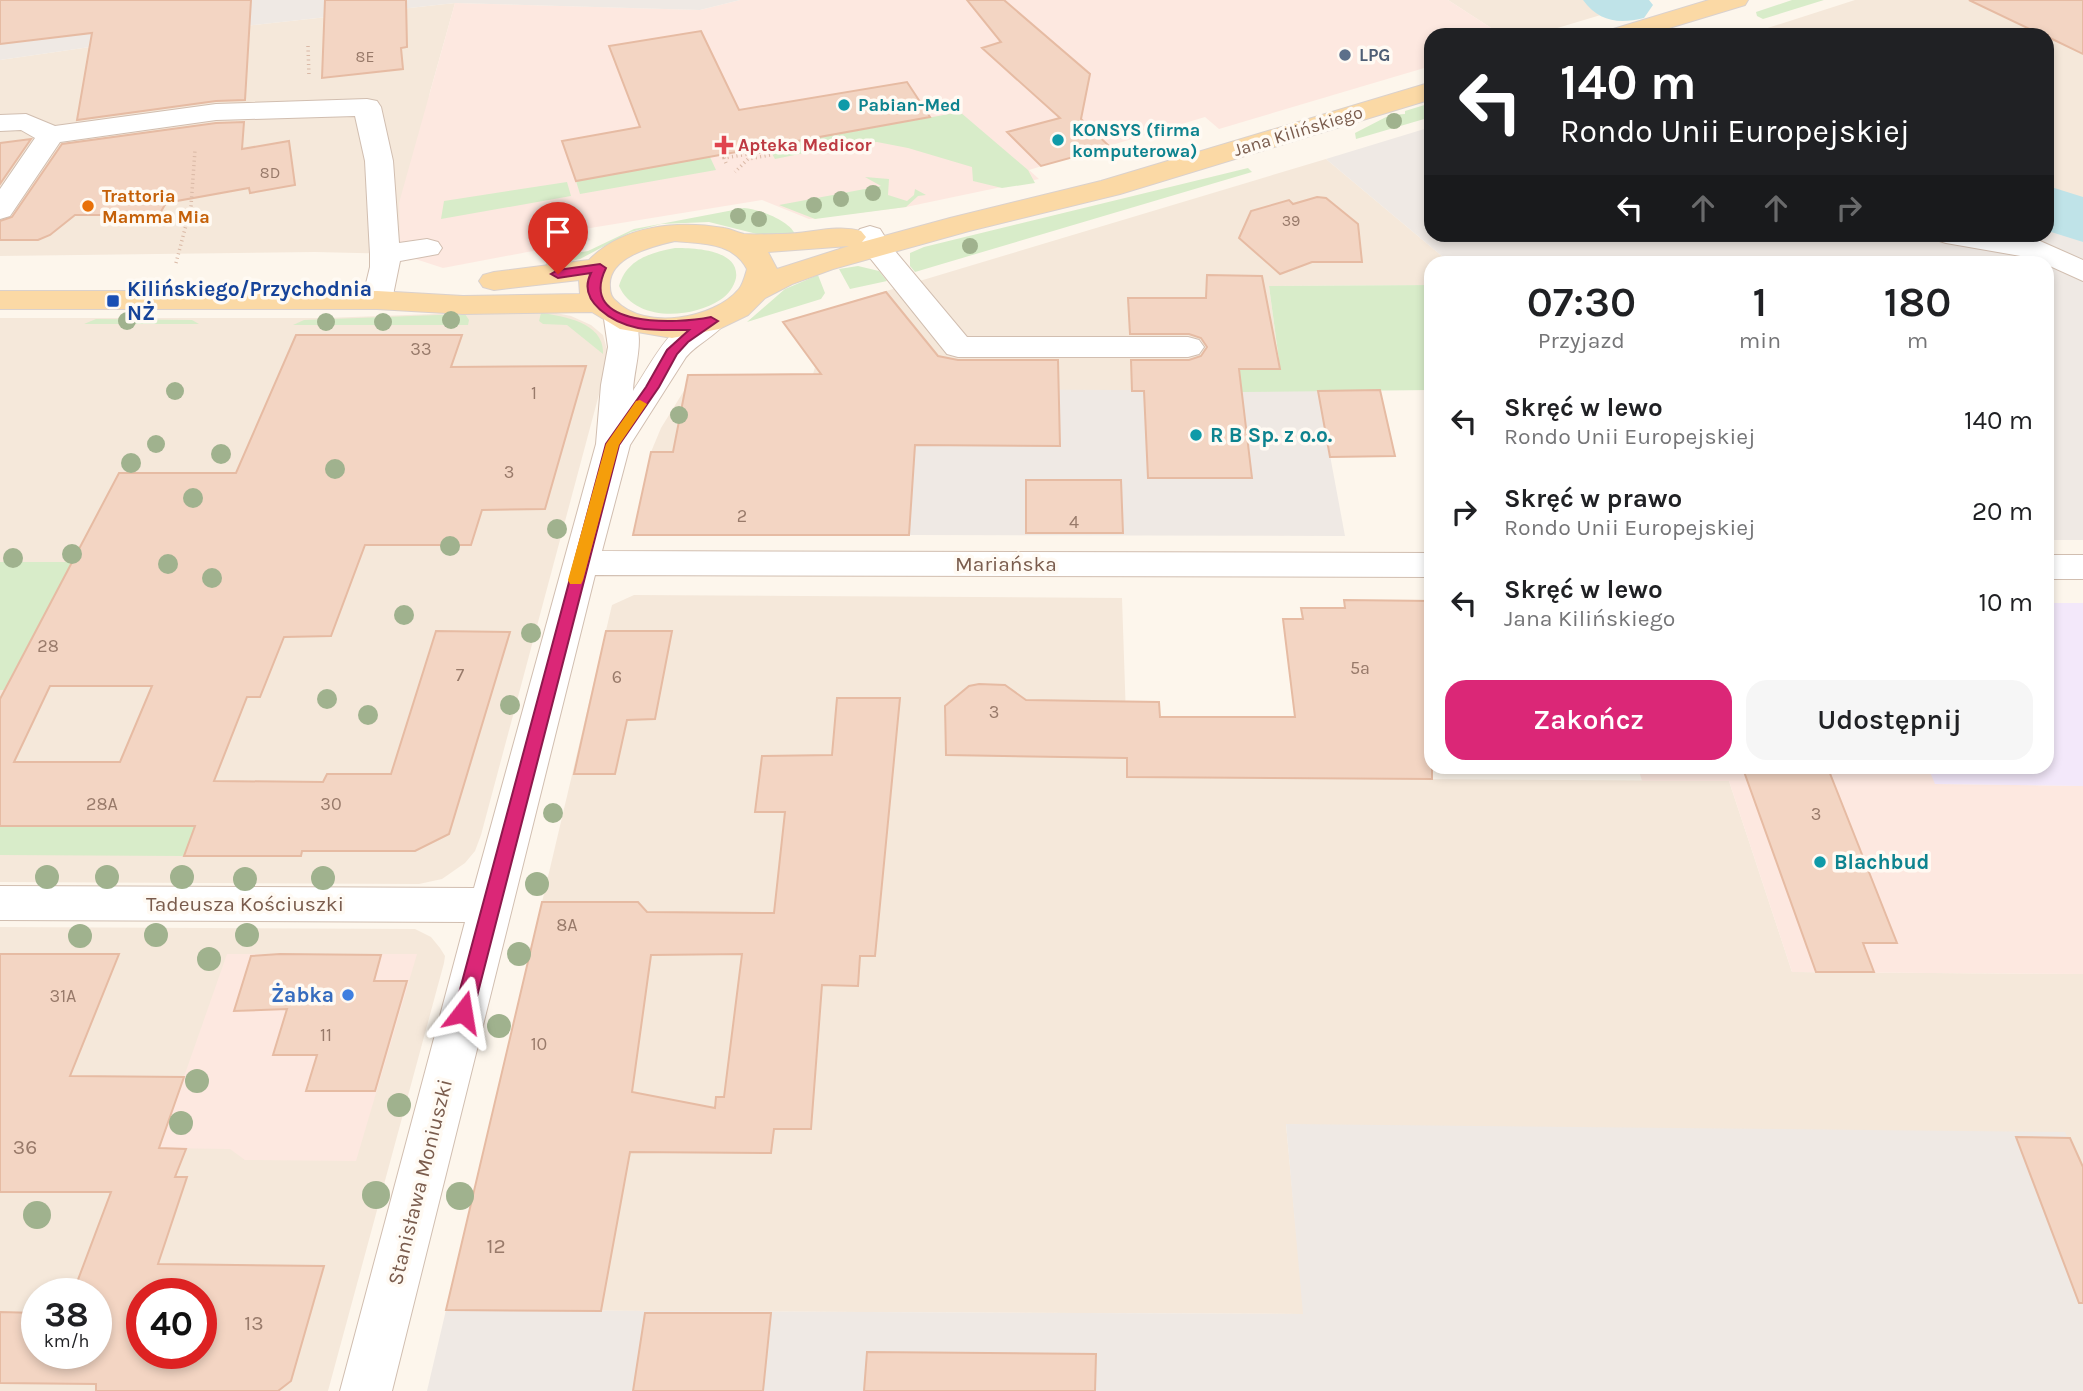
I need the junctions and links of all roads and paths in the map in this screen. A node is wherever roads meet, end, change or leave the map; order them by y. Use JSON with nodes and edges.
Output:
{"nodes":[{"id":1,"x":1736,"y":0,"type":"edge"},
{"id":2,"x":1644,"y":28,"type":"edge"},
{"id":3,"x":1424,"y":92,"type":"edge"},
{"id":4,"x":198,"y":114,"type":"junction"},
{"id":5,"x":0,"y":123,"type":"edge"},
{"id":6,"x":51,"y":135,"type":"junction"},
{"id":7,"x":726,"y":163,"type":"dead end"},
{"id":8,"x":735,"y":172,"type":"dead end"},
{"id":9,"x":0,"y":210,"type":"edge"},
{"id":10,"x":873,"y":241,"type":"junction"},
{"id":11,"x":1993,"y":242,"type":"edge"},
{"id":12,"x":740,"y":243,"type":"junction"},
{"id":13,"x":427,"y":248,"type":"dead end"},
{"id":14,"x":384,"y":254,"type":"junction"},
{"id":15,"x":2052,"y":256,"type":"edge"},
{"id":16,"x":2054,"y":257,"type":"edge"},
{"id":17,"x":176,"y":263,"type":"dead end"},
{"id":18,"x":600,"y":268,"type":"junction"},
{"id":19,"x":2083,"y":272,"type":"edge"},
{"id":20,"x":757,"y":291,"type":"junction"},
{"id":21,"x":0,"y":300,"type":"edge"},
{"id":22,"x":377,"y":300,"type":"junction"},
{"id":23,"x":610,"y":311,"type":"junction"},
{"id":24,"x":711,"y":321,"type":"junction"},
{"id":25,"x":1188,"y":347,"type":"dead end"},
{"id":26,"x":612,"y":444,"type":"junction"},
{"id":27,"x":580,"y":563,"type":"junction"},
{"id":28,"x":1424,"y":565,"type":"edge"},
{"id":29,"x":2054,"y":567,"type":"edge"},
{"id":30,"x":2083,"y":567,"type":"edge"},
{"id":31,"x":0,"y":903,"type":"edge"},
{"id":32,"x":491,"y":905,"type":"junction"},
{"id":33,"x":366,"y":1391,"type":"edge"}],
"edges":[{"from":1,"to":2,"type":"main road"},
{"from":3,"to":10,"type":"main road","name":"Jana Kilińskiego"},
{"from":4,"to":6,"type":"street"},
{"from":4,"to":14,"type":"street"},
{"from":4,"to":17,"type":"path"},
{"from":5,"to":6,"type":"street"},
{"from":6,"to":9,"type":"street"},
{"from":7,"to":8,"type":"path"},
{"from":10,"to":12,"type":"main road","name":"Jana Kilińskiego"},
{"from":10,"to":20,"type":"main road","name":"Jana Kilińskiego"},
{"from":10,"to":25,"type":"street"},
{"from":11,"to":15,"type":"street"},
{"from":12,"to":18,"type":"main road"},
{"from":12,"to":20,"type":"main road"},
{"from":13,"to":14,"type":"street"},
{"from":14,"to":22,"type":"street"},
{"from":16,"to":19,"type":"street"},
{"from":18,"to":22,"type":"main road"},
{"from":18,"to":23,"type":"main road"},
{"from":20,"to":24,"type":"main road"},
{"from":21,"to":22,"type":"main road"},
{"from":22,"to":23,"type":"main road"},
{"from":23,"to":24,"type":"main road"},
{"from":23,"to":26,"type":"street","name":"Stanisława Moniuszki"},
{"from":24,"to":26,"type":"street","name":"Stanisława Moniuszki"},
{"from":26,"to":27,"type":"street","name":"Stanisława Moniuszki"},
{"from":27,"to":28,"type":"street","name":"Mariańska"},
{"from":27,"to":32,"type":"street","name":"Stanisława Moniuszki"},
{"from":29,"to":30,"type":"street"},
{"from":31,"to":32,"type":"street","name":"Tadeusza Kościuszki"},
{"from":32,"to":33,"type":"street","name":"Stanisława Moniuszki"}]}
